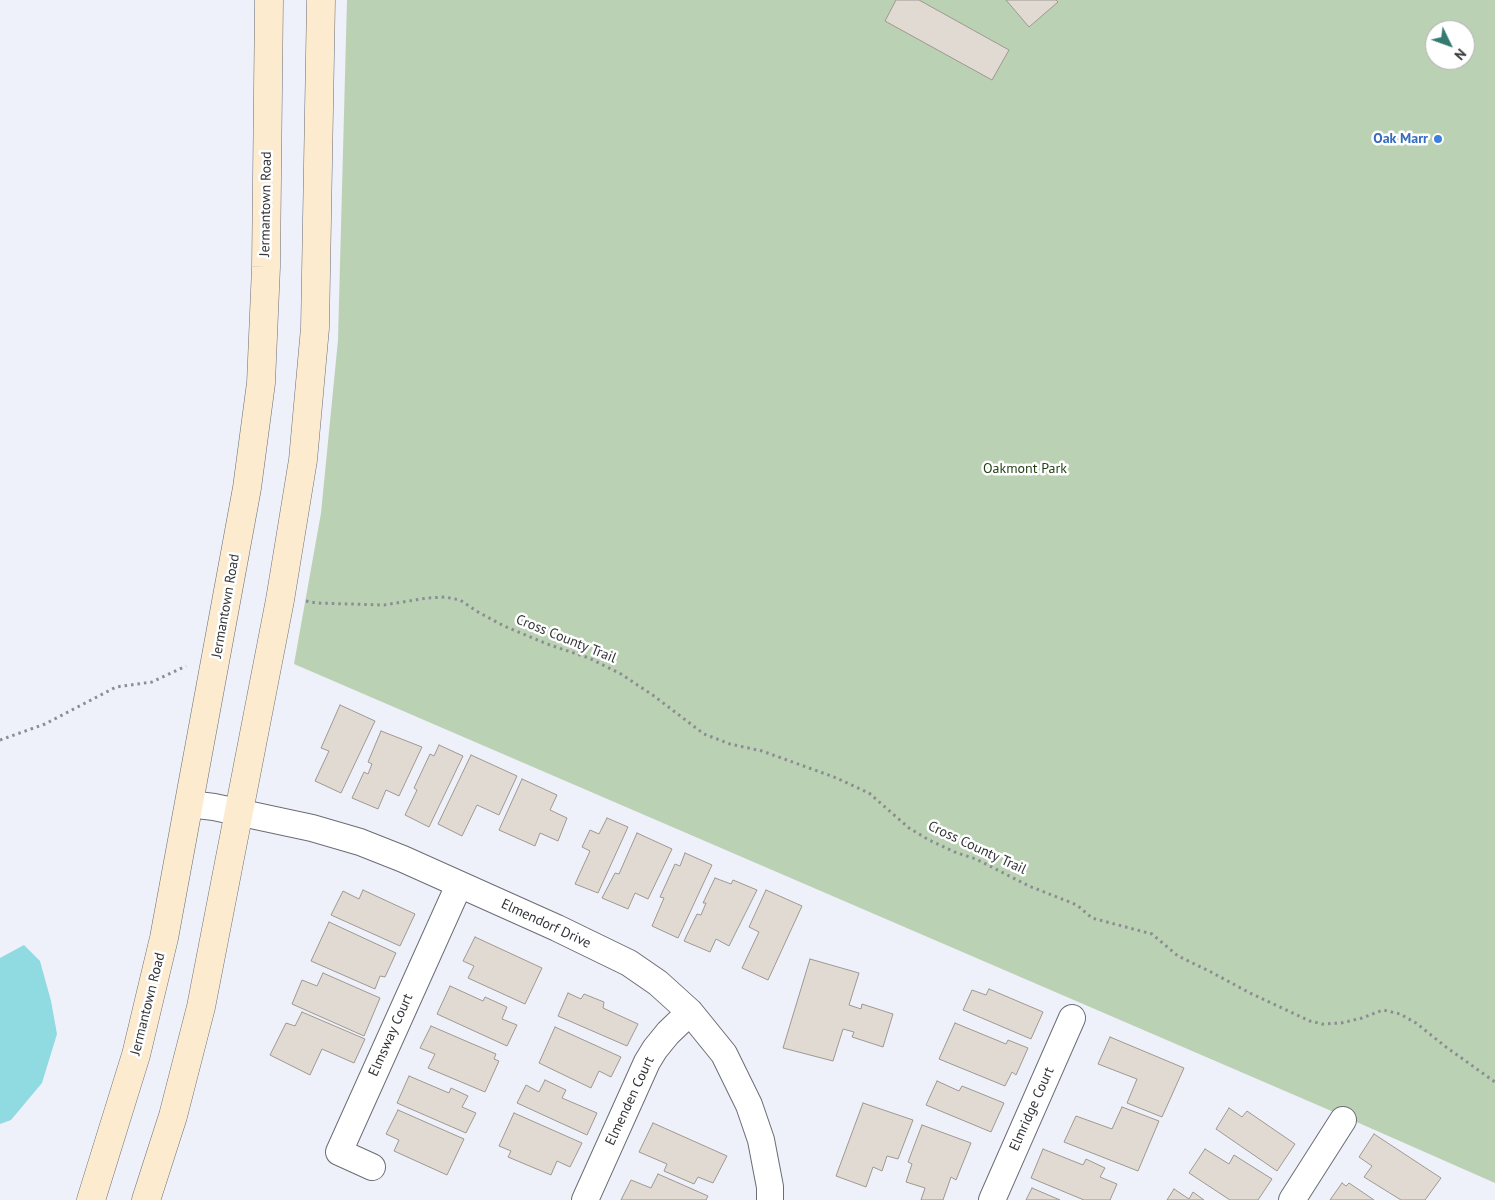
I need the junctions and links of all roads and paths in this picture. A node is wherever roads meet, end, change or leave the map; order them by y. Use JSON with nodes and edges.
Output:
{"nodes":[{"id":1,"x":269,"y":0,"type":"edge"},
{"id":2,"x":321,"y":0,"type":"edge"},
{"id":3,"x":303,"y":600,"type":"dead end"},
{"id":4,"x":191,"y":664,"type":"dead end"},
{"id":5,"x":0,"y":740,"type":"edge"},
{"id":6,"x":189,"y":804,"type":"junction"},
{"id":7,"x":239,"y":812,"type":"junction"},
{"id":8,"x":459,"y":885,"type":"junction"},
{"id":9,"x":690,"y":1012,"type":"junction"},
{"id":10,"x":1072,"y":1018,"type":"dead end"},
{"id":11,"x":1495,"y":1082,"type":"edge"},
{"id":12,"x":1343,"y":1120,"type":"dead end"},
{"id":13,"x":372,"y":1168,"type":"dead end"},
{"id":14,"x":91,"y":1200,"type":"edge"},
{"id":15,"x":146,"y":1200,"type":"edge"},
{"id":16,"x":585,"y":1200,"type":"edge"},
{"id":17,"x":770,"y":1200,"type":"edge"},
{"id":18,"x":992,"y":1200,"type":"edge"},
{"id":19,"x":1292,"y":1200,"type":"edge"}],
"edges":[{"from":1,"to":6,"type":"main road","name":"Jermantown Road"},
{"from":2,"to":7,"type":"main road"},
{"from":3,"to":11,"type":"path","name":"Cross County Trail"},
{"from":4,"to":5,"type":"path"},
{"from":6,"to":7,"type":"street","name":"Elmendorf Drive"},
{"from":6,"to":14,"type":"main road","name":"Jermantown Road"},
{"from":7,"to":8,"type":"street","name":"Elmendorf Drive"},
{"from":7,"to":15,"type":"main road"},
{"from":8,"to":9,"type":"street","name":"Elmendorf Drive"},
{"from":8,"to":13,"type":"street","name":"Elmsway Court"},
{"from":9,"to":16,"type":"street","name":"Elmenden Court"},
{"from":9,"to":17,"type":"street","name":"Elmendorf Drive"},
{"from":10,"to":18,"type":"street","name":"Elmridge Court"},
{"from":12,"to":19,"type":"street"}]}
